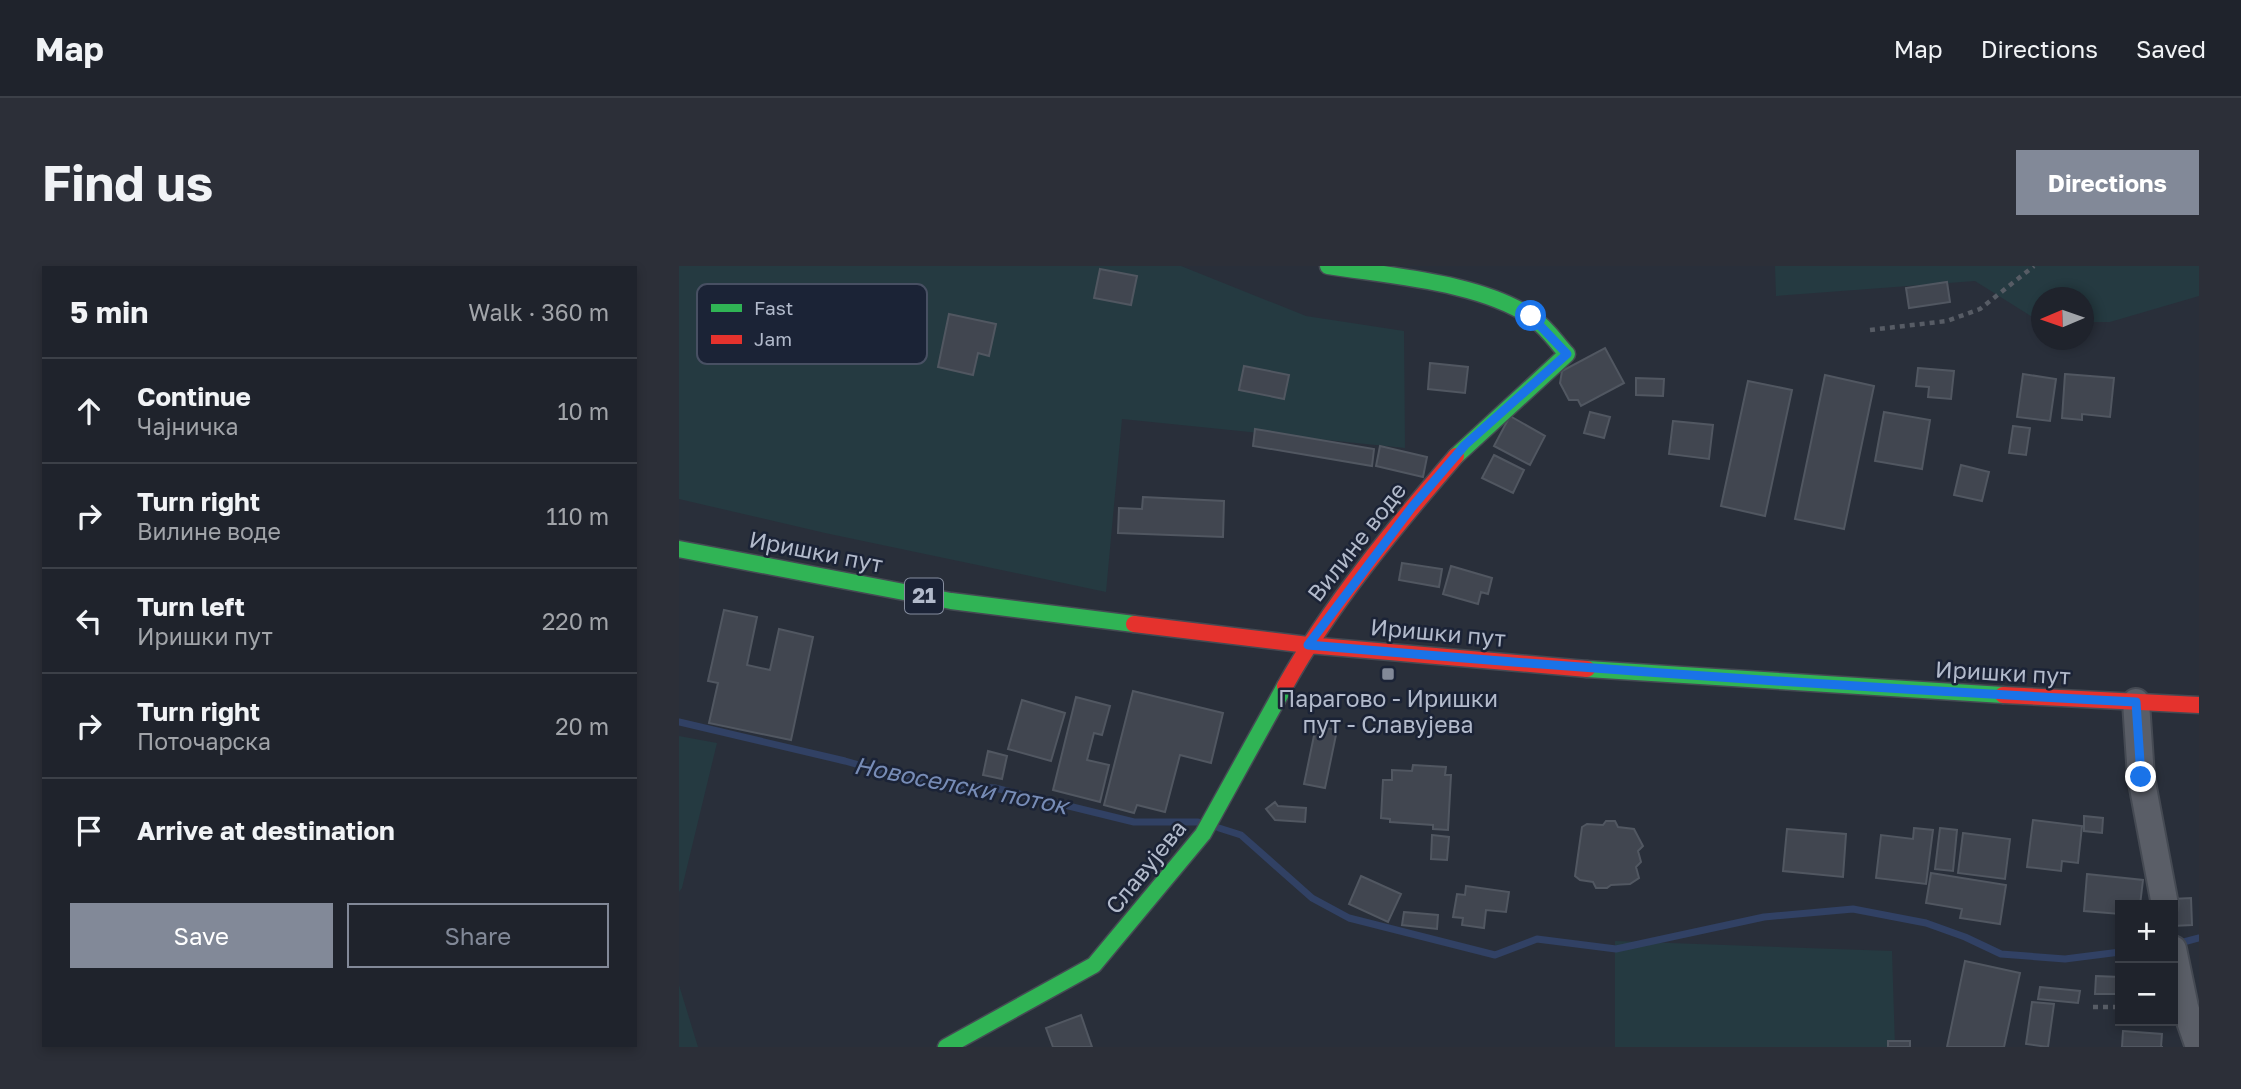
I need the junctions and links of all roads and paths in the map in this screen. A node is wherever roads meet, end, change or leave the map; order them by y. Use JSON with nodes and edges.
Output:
{"nodes":[{"id":1,"x":1328,"y":266,"type":"edge"},
{"id":2,"x":2034,"y":266,"type":"edge"},
{"id":3,"x":1870,"y":330,"type":"dead end"},
{"id":4,"x":679,"y":549,"type":"edge"},
{"id":5,"x":1308,"y":645,"type":"junction"},
{"id":6,"x":2136,"y":702,"type":"junction"},
{"id":7,"x":2199,"y":705,"type":"edge"},
{"id":8,"x":2164,"y":900,"type":"edge"},
{"id":9,"x":2176,"y":963,"type":"edge"},
{"id":10,"x":2093,"y":1006,"type":"dead end"},
{"id":11,"x":2115,"y":1007,"type":"edge"},
{"id":12,"x":946,"y":1047,"type":"edge"},
{"id":13,"x":2199,"y":1047,"type":"edge"}],
"edges":[{"from":1,"to":5,"type":"main road","name":"Вилине воде"},
{"from":2,"to":3,"type":"path"},
{"from":4,"to":5,"type":"main road","name":"Иришки пут","number":"21"},
{"from":5,"to":6,"type":"main road","name":"Иришки пут","number":"21"},
{"from":5,"to":12,"type":"main road","name":"Славујева"},
{"from":6,"to":7,"type":"main road","name":"Иришки пут","number":"21"},
{"from":6,"to":8,"type":"street"},
{"from":9,"to":13,"type":"street"},
{"from":10,"to":11,"type":"path"}]}
